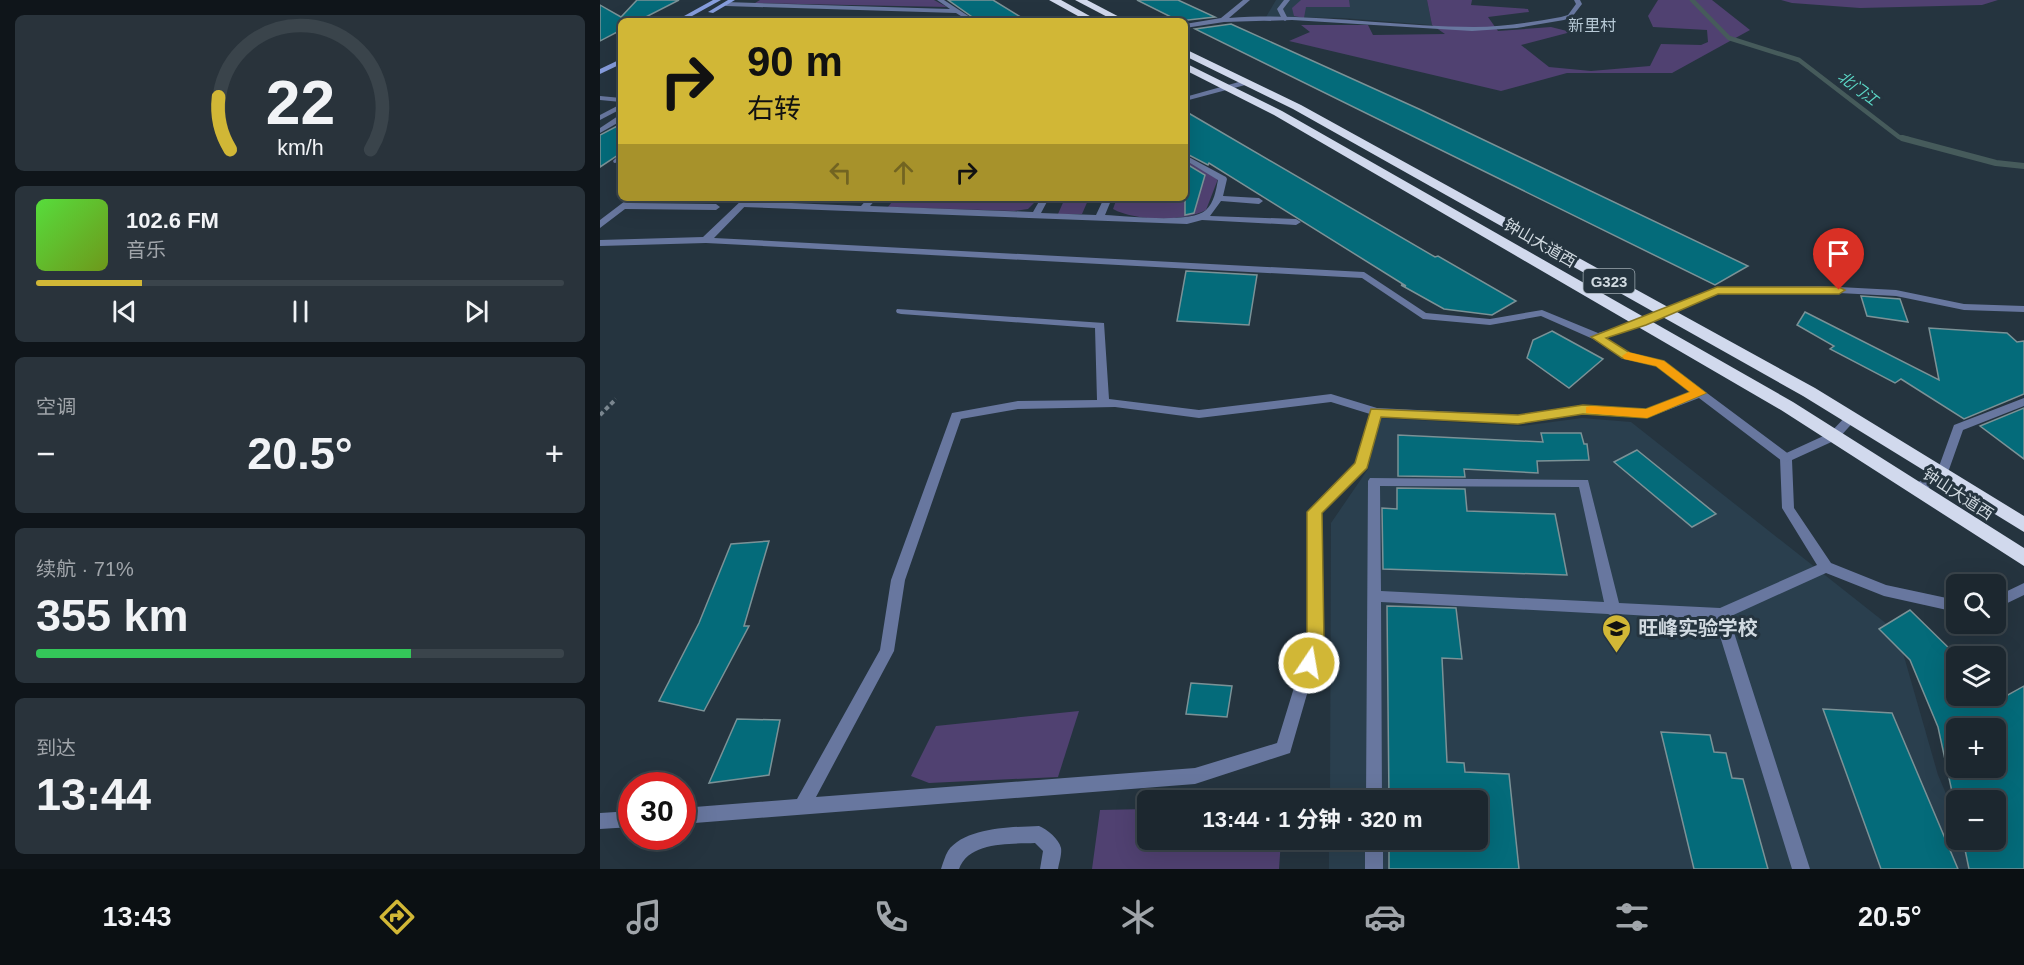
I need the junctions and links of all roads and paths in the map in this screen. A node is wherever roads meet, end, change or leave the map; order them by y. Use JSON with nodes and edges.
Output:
{"nodes":[{"id":1,"x":717,"y":0,"type":"edge"},
{"id":2,"x":940,"y":0,"type":"edge"},
{"id":3,"x":1054,"y":0,"type":"edge"},
{"id":4,"x":1080,"y":0,"type":"edge"},
{"id":5,"x":1247,"y":0,"type":"edge"},
{"id":6,"x":1287,"y":0,"type":"edge"},
{"id":7,"x":1577,"y":0,"type":"edge"},
{"id":8,"x":729,"y":2,"type":"edge"},
{"id":9,"x":957,"y":10,"type":"junction"},
{"id":10,"x":684,"y":18,"type":"edge"},
{"id":11,"x":700,"y":18,"type":"edge"},
{"id":12,"x":969,"y":18,"type":"edge"},
{"id":13,"x":1089,"y":18,"type":"edge"},
{"id":14,"x":1116,"y":18,"type":"edge"},
{"id":15,"x":1285,"y":20,"type":"junction"},
{"id":16,"x":1221,"y":21,"type":"junction"},
{"id":17,"x":1188,"y":26,"type":"edge"},
{"id":18,"x":1188,"y":53,"type":"edge"},
{"id":19,"x":618,"y":54,"type":"edge"},
{"id":20,"x":600,"y":63,"type":"edge"},
{"id":21,"x":618,"y":63,"type":"edge"},
{"id":22,"x":1188,"y":68,"type":"edge"},
{"id":23,"x":600,"y":72,"type":"edge"},
{"id":24,"x":1246,"y":82,"type":"junction"},
{"id":25,"x":1226,"y":87,"type":"junction"},
{"id":26,"x":600,"y":98,"type":"edge"},
{"id":27,"x":1188,"y":98,"type":"edge"},
{"id":28,"x":618,"y":100,"type":"edge"},
{"id":29,"x":618,"y":108,"type":"edge"},
{"id":30,"x":600,"y":118,"type":"edge"},
{"id":31,"x":618,"y":120,"type":"edge"},
{"id":32,"x":600,"y":131,"type":"edge"},
{"id":33,"x":1188,"y":159,"type":"edge"},
{"id":34,"x":1218,"y":198,"type":"junction"},
{"id":35,"x":628,"y":201,"type":"edge"},
{"id":36,"x":746,"y":201,"type":"edge"},
{"id":37,"x":870,"y":201,"type":"edge"},
{"id":38,"x":1043,"y":201,"type":"edge"},
{"id":39,"x":1107,"y":201,"type":"edge"},
{"id":40,"x":1259,"y":201,"type":"dead end"},
{"id":41,"x":622,"y":206,"type":"junction"},
{"id":42,"x":716,"y":207,"type":"dead end"},
{"id":43,"x":862,"y":210,"type":"junction"},
{"id":44,"x":1035,"y":216,"type":"junction"},
{"id":45,"x":1099,"y":218,"type":"junction"},
{"id":46,"x":1205,"y":218,"type":"junction"},
{"id":47,"x":1296,"y":222,"type":"dead end"},
{"id":48,"x":600,"y":225,"type":"edge"},
{"id":49,"x":706,"y":240,"type":"junction"},
{"id":50,"x":600,"y":243,"type":"edge"},
{"id":51,"x":2024,"y":309,"type":"edge"},
{"id":52,"x":901,"y":311,"type":"dead end"},
{"id":53,"x":1665,"y":312,"type":"junction"},
{"id":54,"x":1642,"y":323,"type":"junction"},
{"id":55,"x":1597,"y":337,"type":"junction"},
{"id":56,"x":1700,"y":393,"type":"junction"},
{"id":57,"x":616,"y":399,"type":"dead end"},
{"id":58,"x":2024,"y":402,"type":"edge"},
{"id":59,"x":1103,"y":404,"type":"junction"},
{"id":60,"x":1376,"y":412,"type":"junction"},
{"id":61,"x":600,"y":415,"type":"edge"},
{"id":62,"x":1851,"y":418,"type":"junction"},
{"id":63,"x":1834,"y":436,"type":"junction"},
{"id":64,"x":1786,"y":458,"type":"junction"},
{"id":65,"x":1942,"y":474,"type":"junction"},
{"id":66,"x":1917,"y":489,"type":"junction"},
{"id":67,"x":2024,"y":525,"type":"edge"},
{"id":68,"x":2024,"y":558,"type":"edge"},
{"id":69,"x":1826,"y":567,"type":"junction"},
{"id":70,"x":2024,"y":589,"type":"edge"},
{"id":71,"x":1374,"y":596,"type":"junction"},
{"id":72,"x":2006,"y":598,"type":"edge"},
{"id":73,"x":1946,"y":604,"type":"edge"},
{"id":74,"x":1613,"y":610,"type":"junction"},
{"id":75,"x":1721,"y":614,"type":"junction"},
{"id":76,"x":1374,"y":790,"type":"edge"},
{"id":77,"x":802,"y":807,"type":"junction"},
{"id":78,"x":696,"y":815,"type":"edge"},
{"id":79,"x":618,"y":820,"type":"edge"},
{"id":80,"x":600,"y":821,"type":"edge"},
{"id":81,"x":1374,"y":850,"type":"edge"},
{"id":82,"x":950,"y":869,"type":"edge"},
{"id":83,"x":1049,"y":869,"type":"edge"},
{"id":84,"x":1374,"y":869,"type":"edge"},
{"id":85,"x":1801,"y":869,"type":"edge"}],
"edges":[{"from":1,"to":10,"type":"main road"},
{"from":2,"to":9,"type":"street"},
{"from":3,"to":13,"type":"highway"},
{"from":4,"to":14,"type":"highway"},
{"from":5,"to":16,"type":"street"},
{"from":6,"to":15,"type":"street"},
{"from":7,"to":15,"type":"street"},
{"from":8,"to":9,"type":"street"},
{"from":8,"to":11,"type":"main road"},
{"from":9,"to":12,"type":"street"},
{"from":15,"to":16,"type":"street"},
{"from":16,"to":17,"type":"street"},
{"from":18,"to":24,"type":"highway","name":"钟山大道西","number":"G323"},
{"from":19,"to":20,"type":"main road"},
{"from":21,"to":23,"type":"main road"},
{"from":22,"to":25,"type":"highway","name":"钟山大道西","number":"G323"},
{"from":24,"to":25,"type":"street"},
{"from":24,"to":53,"type":"highway","name":"钟山大道西","number":"G323"},
{"from":25,"to":27,"type":"street"},
{"from":25,"to":54,"type":"highway","name":"钟山大道西","number":"G323"},
{"from":26,"to":28,"type":"street"},
{"from":29,"to":30,"type":"street"},
{"from":31,"to":32,"type":"street"},
{"from":33,"to":34,"type":"street"},
{"from":34,"to":40,"type":"street"},
{"from":34,"to":46,"type":"street"},
{"from":35,"to":41,"type":"street"},
{"from":36,"to":43,"type":"street"},
{"from":36,"to":49,"type":"street"},
{"from":37,"to":43,"type":"street"},
{"from":38,"to":44,"type":"street"},
{"from":39,"to":45,"type":"street"},
{"from":41,"to":42,"type":"street"},
{"from":41,"to":48,"type":"street"},
{"from":43,"to":44,"type":"street"},
{"from":44,"to":45,"type":"street"},
{"from":45,"to":46,"type":"street"},
{"from":46,"to":47,"type":"street"},
{"from":49,"to":50,"type":"street"},
{"from":49,"to":55,"type":"street"},
{"from":51,"to":53,"type":"street"},
{"from":52,"to":59,"type":"street"},
{"from":53,"to":54,"type":"street"},
{"from":53,"to":62,"type":"highway","name":"钟山大道西","number":"G323"},
{"from":54,"to":55,"type":"street"},
{"from":54,"to":63,"type":"highway","name":"钟山大道西","number":"G323"},
{"from":55,"to":56,"type":"street"},
{"from":56,"to":60,"type":"street"},
{"from":56,"to":64,"type":"street"},
{"from":57,"to":61,"type":"path"},
{"from":58,"to":65,"type":"street"},
{"from":59,"to":60,"type":"street"},
{"from":59,"to":77,"type":"street"},
{"from":60,"to":77,"type":"street"},
{"from":62,"to":63,"type":"street"},
{"from":62,"to":65,"type":"highway","name":"钟山大道西","number":"G323"},
{"from":63,"to":64,"type":"street"},
{"from":63,"to":66,"type":"highway","name":"钟山大道西","number":"G323"},
{"from":64,"to":69,"type":"street"},
{"from":65,"to":66,"type":"street"},
{"from":65,"to":67,"type":"highway","name":"钟山大道西","number":"G323"},
{"from":66,"to":68,"type":"highway","name":"钟山大道西","number":"G323"},
{"from":69,"to":73,"type":"street"},
{"from":69,"to":75,"type":"street"},
{"from":70,"to":72,"type":"street"},
{"from":71,"to":74,"type":"street"},
{"from":71,"to":74,"type":"street"},
{"from":71,"to":76,"type":"street"},
{"from":74,"to":75,"type":"street"},
{"from":75,"to":85,"type":"street"},
{"from":77,"to":78,"type":"street"},
{"from":79,"to":80,"type":"street"},
{"from":81,"to":84,"type":"street"},
{"from":82,"to":83,"type":"street"}]}
